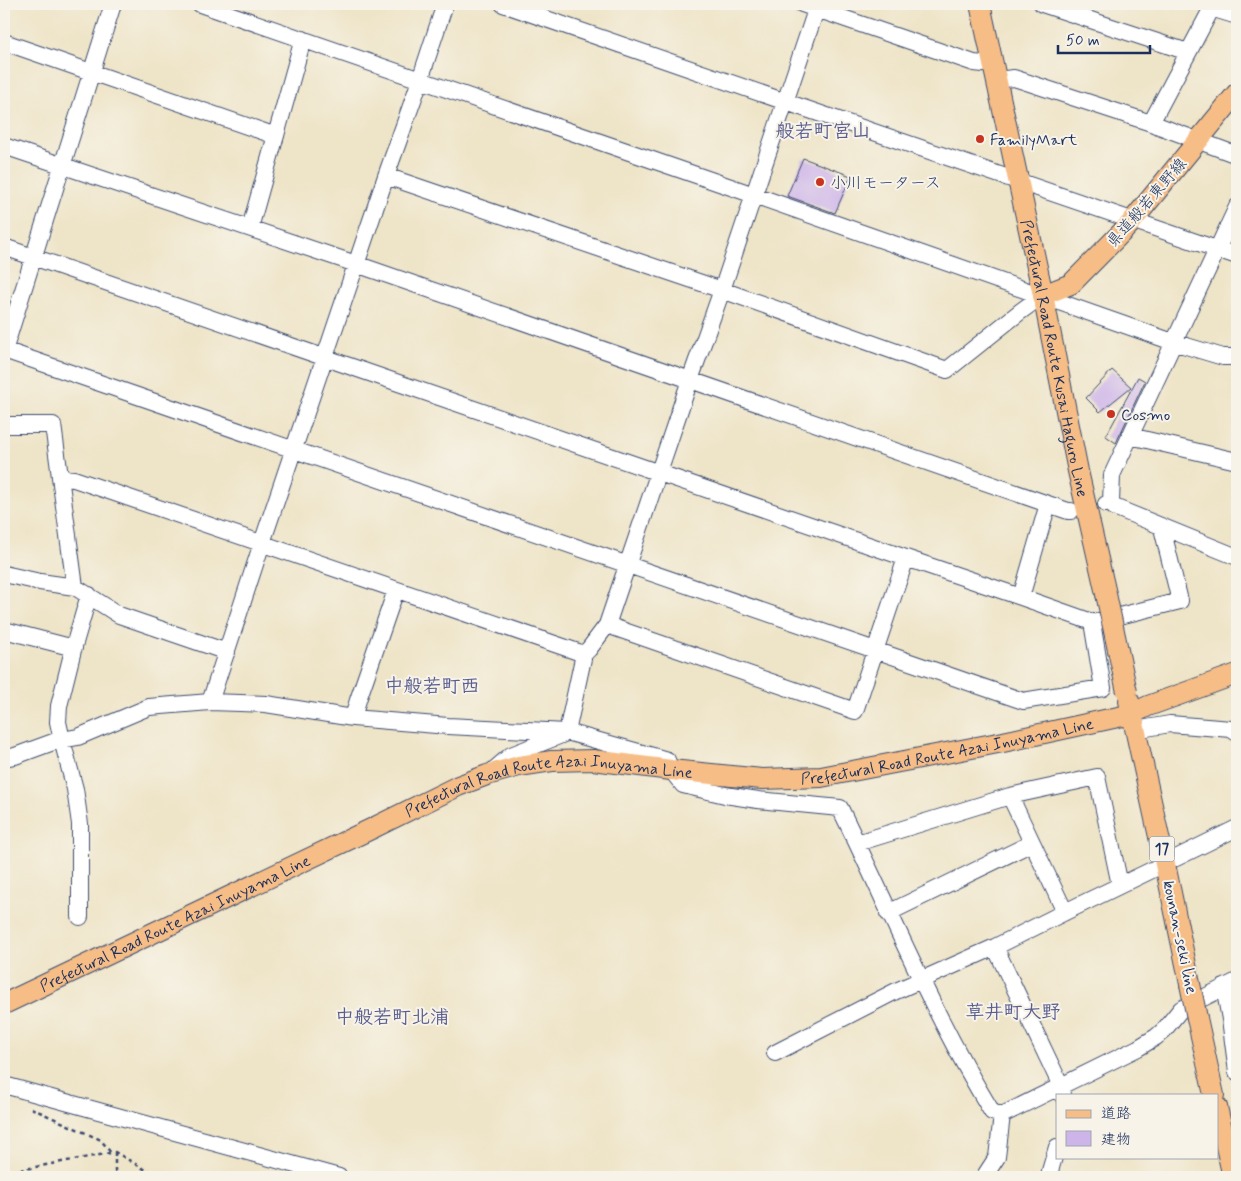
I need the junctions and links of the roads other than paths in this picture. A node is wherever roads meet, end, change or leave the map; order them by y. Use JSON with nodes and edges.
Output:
{"nodes":[{"id":1,"x":113,"y":4,"type":"edge"},
{"id":2,"x":200,"y":4,"type":"edge"},
{"id":3,"x":445,"y":4,"type":"edge"},
{"id":4,"x":504,"y":4,"type":"edge"},
{"id":5,"x":980,"y":4,"type":"edge"},
{"id":6,"x":1042,"y":4,"type":"edge"},
{"id":7,"x":812,"y":5,"type":"edge"},
{"id":8,"x":1212,"y":6,"type":"edge"},
{"id":9,"x":1237,"y":16,"type":"edge"},
{"id":10,"x":303,"y":39,"type":"junction"},
{"id":11,"x":4,"y":42,"type":"edge"},
{"id":12,"x":1188,"y":52,"type":"junction"},
{"id":13,"x":91,"y":72,"type":"junction"},
{"id":14,"x":995,"y":72,"type":"junction"},
{"id":15,"x":420,"y":79,"type":"junction"},
{"id":16,"x":1237,"y":93,"type":"edge"},
{"id":17,"x":786,"y":102,"type":"junction"},
{"id":18,"x":1151,"y":123,"type":"junction"},
{"id":19,"x":276,"y":136,"type":"junction"},
{"id":20,"x":1198,"y":141,"type":"junction"},
{"id":21,"x":4,"y":146,"type":"edge"},
{"id":22,"x":1237,"y":155,"type":"edge"},
{"id":23,"x":62,"y":165,"type":"junction"},
{"id":24,"x":386,"y":176,"type":"junction"},
{"id":25,"x":1018,"y":182,"type":"junction"},
{"id":26,"x":754,"y":195,"type":"junction"},
{"id":27,"x":1237,"y":207,"type":"edge"},
{"id":28,"x":1133,"y":221,"type":"junction"},
{"id":29,"x":250,"y":228,"type":"junction"},
{"id":30,"x":4,"y":247,"type":"edge"},
{"id":31,"x":1217,"y":249,"type":"junction"},
{"id":32,"x":1237,"y":256,"type":"edge"},
{"id":33,"x":33,"y":257,"type":"junction"},
{"id":34,"x":356,"y":264,"type":"junction"},
{"id":35,"x":722,"y":290,"type":"junction"},
{"id":36,"x":1043,"y":295,"type":"junction"},
{"id":37,"x":1173,"y":342,"type":"junction"},
{"id":38,"x":4,"y":350,"type":"edge"},
{"id":39,"x":1237,"y":357,"type":"edge"},
{"id":40,"x":324,"y":358,"type":"junction"},
{"id":41,"x":690,"y":380,"type":"junction"},
{"id":42,"x":4,"y":425,"type":"edge"},
{"id":43,"x":1130,"y":436,"type":"junction"},
{"id":44,"x":293,"y":450,"type":"junction"},
{"id":45,"x":1237,"y":461,"type":"edge"},
{"id":46,"x":659,"y":473,"type":"junction"},
{"id":47,"x":60,"y":478,"type":"junction"},
{"id":48,"x":1048,"y":504,"type":"junction"},
{"id":49,"x":1072,"y":511,"type":"dead end"},
{"id":50,"x":1162,"y":528,"type":"junction"},
{"id":51,"x":262,"y":543,"type":"junction"},
{"id":52,"x":1237,"y":557,"type":"edge"},
{"id":53,"x":906,"y":558,"type":"junction"},
{"id":54,"x":627,"y":566,"type":"junction"},
{"id":55,"x":4,"y":574,"type":"edge"},
{"id":56,"x":75,"y":586,"type":"junction"},
{"id":57,"x":396,"y":590,"type":"junction"},
{"id":58,"x":89,"y":596,"type":"junction"},
{"id":59,"x":1021,"y":597,"type":"junction"},
{"id":60,"x":1092,"y":622,"type":"junction"},
{"id":61,"x":607,"y":625,"type":"junction"},
{"id":62,"x":4,"y":630,"type":"edge"},
{"id":63,"x":74,"y":648,"type":"junction"},
{"id":64,"x":876,"y":650,"type":"junction"},
{"id":65,"x":227,"y":652,"type":"junction"},
{"id":66,"x":584,"y":654,"type":"junction"},
{"id":67,"x":1237,"y":674,"type":"edge"},
{"id":68,"x":210,"y":702,"type":"junction"},
{"id":69,"x":354,"y":718,"type":"junction"},
{"id":70,"x":1134,"y":722,"type":"junction"},
{"id":71,"x":567,"y":732,"type":"junction"},
{"id":72,"x":1237,"y":733,"type":"edge"},
{"id":73,"x":62,"y":740,"type":"junction"},
{"id":74,"x":4,"y":758,"type":"edge"},
{"id":75,"x":671,"y":770,"type":"junction"},
{"id":76,"x":488,"y":775,"type":"junction"},
{"id":77,"x":1010,"y":796,"type":"junction"},
{"id":78,"x":1237,"y":828,"type":"edge"},
{"id":79,"x":857,"y":843,"type":"junction"},
{"id":80,"x":1032,"y":843,"type":"junction"},
{"id":81,"x":1176,"y":858,"type":"dead end"},
{"id":82,"x":1154,"y":870,"type":"dead end"},
{"id":83,"x":1120,"y":885,"type":"junction"},
{"id":84,"x":1064,"y":912,"type":"junction"},
{"id":85,"x":888,"y":913,"type":"junction"},
{"id":86,"x":80,"y":916,"type":"dead end"},
{"id":87,"x":995,"y":947,"type":"junction"},
{"id":88,"x":920,"y":980,"type":"junction"},
{"id":89,"x":1230,"y":984,"type":"edge"},
{"id":90,"x":4,"y":1004,"type":"edge"},
{"id":91,"x":1189,"y":1014,"type":"junction"},
{"id":92,"x":776,"y":1053,"type":"dead end"},
{"id":93,"x":1237,"y":1072,"type":"edge"},
{"id":94,"x":4,"y":1084,"type":"edge"},
{"id":95,"x":1062,"y":1090,"type":"edge"},
{"id":96,"x":1214,"y":1094,"type":"edge"},
{"id":97,"x":1218,"y":1111,"type":"edge"},
{"id":98,"x":1002,"y":1115,"type":"junction"},
{"id":99,"x":1056,"y":1150,"type":"edge"},
{"id":100,"x":339,"y":1177,"type":"edge"},
{"id":101,"x":984,"y":1177,"type":"edge"},
{"id":102,"x":1051,"y":1177,"type":"edge"},
{"id":103,"x":1233,"y":1177,"type":"edge"}],
"edges":[{"from":1,"to":13,"type":"street"},
{"from":2,"to":10,"type":"street"},
{"from":3,"to":15,"type":"street"},
{"from":4,"to":17,"type":"street"},
{"from":5,"to":14,"type":"main road","name":"Prefectural Road Route Kusai Haguro Line"},
{"from":6,"to":12,"type":"street"},
{"from":7,"to":14,"type":"street"},
{"from":7,"to":17,"type":"street"},
{"from":8,"to":9,"type":"street"},
{"from":8,"to":12,"type":"street"},
{"from":10,"to":15,"type":"street"},
{"from":10,"to":19,"type":"street"},
{"from":11,"to":13,"type":"street"},
{"from":12,"to":18,"type":"street"},
{"from":13,"to":19,"type":"street"},
{"from":13,"to":23,"type":"street"},
{"from":14,"to":18,"type":"street"},
{"from":14,"to":25,"type":"main road","name":"Prefectural Road Route Kusai Haguro Line"},
{"from":15,"to":24,"type":"street"},
{"from":15,"to":26,"type":"street"},
{"from":16,"to":20,"type":"main road","name":"県道般若東野線"},
{"from":17,"to":25,"type":"street"},
{"from":17,"to":26,"type":"street"},
{"from":18,"to":20,"type":"street"},
{"from":19,"to":29,"type":"street"},
{"from":20,"to":22,"type":"street"},
{"from":20,"to":28,"type":"main road","name":"県道般若東野線"},
{"from":21,"to":23,"type":"street"},
{"from":23,"to":29,"type":"street"},
{"from":23,"to":33,"type":"street"},
{"from":24,"to":34,"type":"street"},
{"from":24,"to":35,"type":"street"},
{"from":25,"to":28,"type":"street"},
{"from":25,"to":36,"type":"main road","name":"Prefectural Road Route Kusai Haguro Line"},
{"from":26,"to":35,"type":"street"},
{"from":26,"to":36,"type":"street"},
{"from":27,"to":31,"type":"street"},
{"from":28,"to":31,"type":"street"},
{"from":28,"to":36,"type":"main road","name":"県道般若東野線"},
{"from":29,"to":34,"type":"street"},
{"from":30,"to":33,"type":"street"},
{"from":31,"to":32,"type":"street"},
{"from":31,"to":37,"type":"street"},
{"from":33,"to":38,"type":"street"},
{"from":33,"to":40,"type":"street"},
{"from":34,"to":40,"type":"street"},
{"from":34,"to":41,"type":"street"},
{"from":35,"to":36,"type":"street"},
{"from":35,"to":41,"type":"street"},
{"from":36,"to":37,"type":"street"},
{"from":36,"to":70,"type":"main road","name":"Prefectural Road Route Kusai Haguro Line","bridge":true},
{"from":37,"to":39,"type":"street"},
{"from":37,"to":43,"type":"street"},
{"from":38,"to":44,"type":"street"},
{"from":40,"to":44,"type":"street"},
{"from":40,"to":46,"type":"street"},
{"from":41,"to":46,"type":"street"},
{"from":41,"to":48,"type":"street"},
{"from":42,"to":47,"type":"street"},
{"from":43,"to":45,"type":"street"},
{"from":43,"to":50,"type":"street"},
{"from":44,"to":51,"type":"street"},
{"from":44,"to":54,"type":"street"},
{"from":46,"to":53,"type":"street"},
{"from":46,"to":54,"type":"street"},
{"from":47,"to":51,"type":"street"},
{"from":47,"to":56,"type":"street"},
{"from":48,"to":49,"type":"street"},
{"from":48,"to":59,"type":"street"},
{"from":50,"to":52,"type":"street"},
{"from":50,"to":60,"type":"street"},
{"from":51,"to":57,"type":"street"},
{"from":51,"to":65,"type":"street"},
{"from":53,"to":59,"type":"street"},
{"from":53,"to":64,"type":"street"},
{"from":54,"to":61,"type":"street"},
{"from":54,"to":64,"type":"street"},
{"from":55,"to":56,"type":"street"},
{"from":56,"to":58,"type":"street"},
{"from":57,"to":66,"type":"street"},
{"from":57,"to":69,"type":"street"},
{"from":58,"to":63,"type":"street"},
{"from":58,"to":65,"type":"street"},
{"from":59,"to":60,"type":"street"},
{"from":60,"to":64,"type":"street"},
{"from":61,"to":64,"type":"street"},
{"from":61,"to":66,"type":"street"},
{"from":62,"to":63,"type":"street"},
{"from":63,"to":73,"type":"street"},
{"from":65,"to":68,"type":"street"},
{"from":66,"to":71,"type":"street"},
{"from":67,"to":70,"type":"main road"},
{"from":68,"to":69,"type":"street"},
{"from":68,"to":73,"type":"street"},
{"from":69,"to":71,"type":"street"},
{"from":70,"to":72,"type":"street"},
{"from":70,"to":75,"type":"main road","name":"Prefectural Road Route Azai Inuyama Line"},
{"from":70,"to":91,"type":"main road","name":"kounan-seki line","number":"17","bridge":true},
{"from":71,"to":75,"type":"street"},
{"from":71,"to":76,"type":"street"},
{"from":73,"to":74,"type":"street"},
{"from":73,"to":86,"type":"street"},
{"from":75,"to":76,"type":"main road","name":"Prefectural Road Route Azai Inuyama Line"},
{"from":75,"to":79,"type":"street"},
{"from":76,"to":90,"type":"main road","name":"Prefectural Road Route Azai Inuyama Line"},
{"from":77,"to":79,"type":"street"},
{"from":77,"to":80,"type":"street"},
{"from":77,"to":83,"type":"street"},
{"from":78,"to":81,"type":"street"},
{"from":79,"to":85,"type":"street"},
{"from":80,"to":84,"type":"street"},
{"from":80,"to":85,"type":"street"},
{"from":82,"to":83,"type":"street"},
{"from":83,"to":84,"type":"street"},
{"from":84,"to":87,"type":"street"},
{"from":85,"to":88,"type":"street"},
{"from":87,"to":88,"type":"street"},
{"from":87,"to":95,"type":"street"},
{"from":88,"to":92,"type":"street"},
{"from":88,"to":98,"type":"street"},
{"from":89,"to":91,"type":"street"},
{"from":89,"to":93,"type":"street"},
{"from":91,"to":95,"type":"street"},
{"from":91,"to":96,"type":"main road","name":"kounan-seki line","number":"17"},
{"from":94,"to":100,"type":"street"},
{"from":95,"to":98,"type":"street"},
{"from":97,"to":103,"type":"main road"},
{"from":98,"to":101,"type":"street"},
{"from":99,"to":102,"type":"street"}]}
